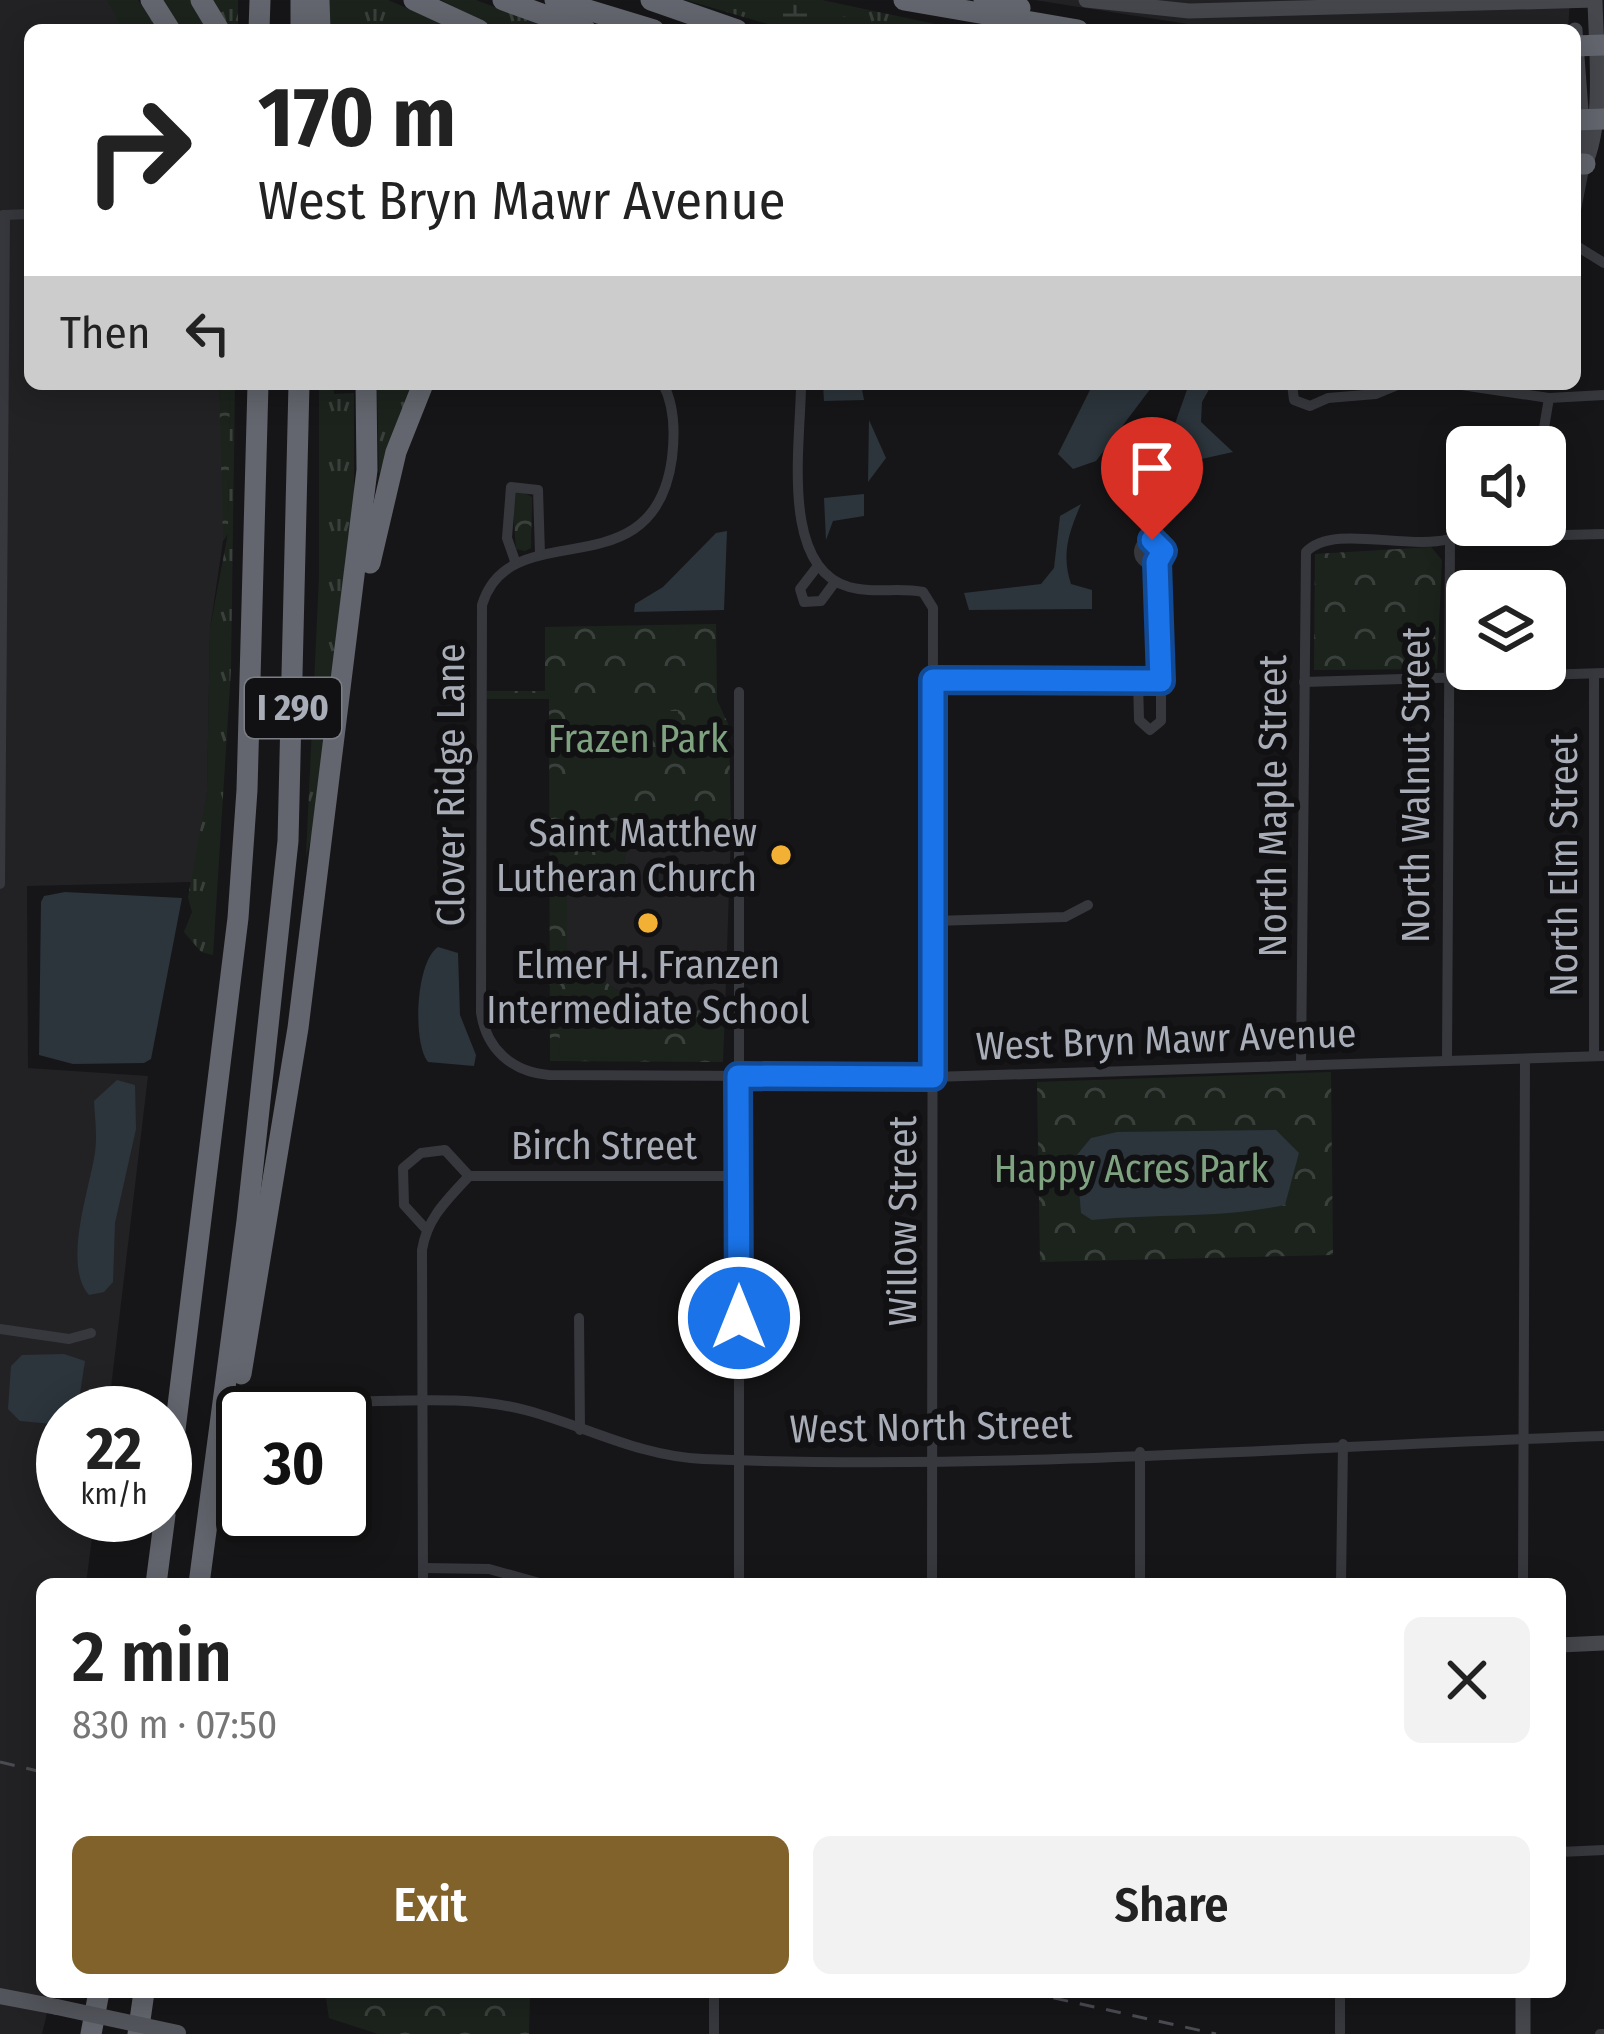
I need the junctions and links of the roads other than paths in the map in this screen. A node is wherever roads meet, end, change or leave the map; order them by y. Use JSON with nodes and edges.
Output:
{"nodes":[{"id":1,"x":414,"y":0,"type":"edge"},
{"id":2,"x":503,"y":0,"type":"edge"},
{"id":3,"x":555,"y":0,"type":"edge"},
{"id":4,"x":651,"y":0,"type":"edge"},
{"id":5,"x":904,"y":0,"type":"edge"},
{"id":6,"x":984,"y":0,"type":"edge"},
{"id":7,"x":1086,"y":0,"type":"edge"},
{"id":8,"x":1595,"y":0,"type":"edge"},
{"id":9,"x":1574,"y":1,"type":"edge"},
{"id":10,"x":466,"y":24,"type":"edge"},
{"id":11,"x":569,"y":24,"type":"edge"},
{"id":12,"x":634,"y":24,"type":"edge"},
{"id":13,"x":720,"y":24,"type":"edge"},
{"id":14,"x":1043,"y":24,"type":"edge"},
{"id":15,"x":1078,"y":24,"type":"edge"},
{"id":16,"x":1581,"y":92,"type":"edge"},
{"id":17,"x":1588,"y":164,"type":"edge"},
{"id":18,"x":3,"y":215,"type":"edge"},
{"id":19,"x":244,"y":390,"type":"edge"},
{"id":20,"x":258,"y":390,"type":"edge"},
{"id":21,"x":299,"y":390,"type":"edge"},
{"id":22,"x":366,"y":390,"type":"edge"},
{"id":23,"x":421,"y":390,"type":"edge"},
{"id":24,"x":665,"y":390,"type":"edge"},
{"id":25,"x":801,"y":390,"type":"edge"},
{"id":26,"x":1292,"y":390,"type":"edge"},
{"id":27,"x":1326,"y":390,"type":"edge"},
{"id":28,"x":1383,"y":390,"type":"edge"},
{"id":29,"x":1495,"y":390,"type":"edge"},
{"id":30,"x":1604,"y":395,"type":"edge"},
{"id":31,"x":1328,"y":398,"type":"junction"},
{"id":32,"x":1549,"y":398,"type":"junction"},
{"id":33,"x":1544,"y":426,"type":"edge"},
{"id":34,"x":1604,"y":534,"type":"edge"},
{"id":35,"x":1566,"y":535,"type":"edge"},
{"id":36,"x":1446,"y":539,"type":"edge"},
{"id":37,"x":540,"y":554,"type":"junction"},
{"id":38,"x":515,"y":561,"type":"junction"},
{"id":39,"x":1157,"y":562,"type":"dead end"},
{"id":40,"x":817,"y":568,"type":"junction"},
{"id":41,"x":835,"y":582,"type":"junction"},
{"id":42,"x":2,"y":588,"type":"edge"},
{"id":43,"x":254,"y":605,"type":"junction"},
{"id":44,"x":1599,"y":673,"type":"edge"},
{"id":45,"x":1566,"y":674,"type":"edge"},
{"id":46,"x":1446,"y":678,"type":"edge"},
{"id":47,"x":933,"y":680,"type":"junction"},
{"id":48,"x":1138,"y":680,"type":"junction"},
{"id":49,"x":1161,"y":681,"type":"junction"},
{"id":50,"x":1304,"y":682,"type":"junction"},
{"id":51,"x":1449,"y":690,"type":"edge"},
{"id":52,"x":739,"y":692,"type":"dead end"},
{"id":53,"x":330,"y":769,"type":"junction"},
{"id":54,"x":1599,"y":802,"type":"edge"},
{"id":55,"x":0,"y":884,"type":"edge"},
{"id":56,"x":1088,"y":904,"type":"dead end"},
{"id":57,"x":933,"y":921,"type":"junction"},
{"id":58,"x":1599,"y":923,"type":"edge"},
{"id":59,"x":1599,"y":1056,"type":"edge"},
{"id":60,"x":1525,"y":1060,"type":"junction"},
{"id":61,"x":1447,"y":1061,"type":"junction"},
{"id":62,"x":1301,"y":1065,"type":"junction"},
{"id":63,"x":738,"y":1076,"type":"junction"},
{"id":64,"x":933,"y":1077,"type":"junction"},
{"id":65,"x":469,"y":1176,"type":"junction"},
{"id":66,"x":740,"y":1176,"type":"junction"},
{"id":67,"x":425,"y":1228,"type":"junction"},
{"id":68,"x":579,"y":1318,"type":"dead end"},
{"id":69,"x":0,"y":1329,"type":"edge"},
{"id":70,"x":92,"y":1333,"type":"dead end"},
{"id":71,"x":181,"y":1386,"type":"edge"},
{"id":72,"x":422,"y":1401,"type":"junction"},
{"id":73,"x":372,"y":1402,"type":"edge"},
{"id":74,"x":580,"y":1430,"type":"junction"},
{"id":75,"x":1604,"y":1436,"type":"edge"},
{"id":76,"x":1524,"y":1439,"type":"junction"},
{"id":77,"x":1343,"y":1444,"type":"junction"},
{"id":78,"x":1139,"y":1452,"type":"junction"},
{"id":79,"x":933,"y":1459,"type":"junction"},
{"id":80,"x":739,"y":1460,"type":"junction"},
{"id":81,"x":208,"y":1521,"type":"junction"},
{"id":82,"x":161,"y":1542,"type":"edge"},
{"id":83,"x":423,"y":1568,"type":"junction"},
{"id":84,"x":156,"y":1578,"type":"edge"},
{"id":85,"x":200,"y":1578,"type":"edge"},
{"id":86,"x":422,"y":1578,"type":"edge"},
{"id":87,"x":520,"y":1578,"type":"edge"},
{"id":88,"x":739,"y":1578,"type":"edge"},
{"id":89,"x":932,"y":1578,"type":"edge"},
{"id":90,"x":1139,"y":1578,"type":"edge"},
{"id":91,"x":1341,"y":1578,"type":"edge"},
{"id":92,"x":1523,"y":1578,"type":"edge"},
{"id":93,"x":1604,"y":1643,"type":"edge"},
{"id":94,"x":1566,"y":1645,"type":"edge"},
{"id":95,"x":1604,"y":1850,"type":"edge"},
{"id":96,"x":1566,"y":1852,"type":"edge"},
{"id":97,"x":0,"y":1996,"type":"edge"},
{"id":98,"x":100,"y":1998,"type":"edge"},
{"id":99,"x":143,"y":1998,"type":"edge"},
{"id":100,"x":714,"y":1998,"type":"edge"},
{"id":101,"x":1340,"y":1998,"type":"edge"},
{"id":102,"x":1523,"y":1998,"type":"edge"},
{"id":103,"x":181,"y":2033,"type":"edge"},
{"id":104,"x":94,"y":2034,"type":"edge"},
{"id":105,"x":138,"y":2034,"type":"edge"},
{"id":106,"x":714,"y":2034,"type":"edge"},
{"id":107,"x":1340,"y":2034,"type":"edge"},
{"id":108,"x":1523,"y":2034,"type":"edge"}],
"edges":[{"from":1,"to":10,"type":"highway"},
{"from":2,"to":11,"type":"highway"},
{"from":3,"to":12,"type":"highway"},
{"from":4,"to":13,"type":"highway"},
{"from":5,"to":14,"type":"highway"},
{"from":6,"to":15,"type":"highway"},
{"from":7,"to":9,"type":"street"},
{"from":8,"to":9,"type":"street"},
{"from":8,"to":17,"type":"street"},
{"from":16,"to":17,"type":"street"},
{"from":18,"to":42,"type":"street"},
{"from":19,"to":43,"type":"highway"},
{"from":20,"to":43,"type":"highway","number":"I 290"},
{"from":21,"to":81,"type":"highway","number":"I 290"},
{"from":22,"to":53,"type":"highway"},
{"from":23,"to":53,"type":"highway"},
{"from":24,"to":37,"type":"street"},
{"from":25,"to":40,"type":"street","name":"Willow Street"},
{"from":26,"to":31,"type":"street"},
{"from":27,"to":31,"type":"street"},
{"from":28,"to":31,"type":"street"},
{"from":29,"to":32,"type":"street"},
{"from":30,"to":32,"type":"street"},
{"from":32,"to":33,"type":"street"},
{"from":34,"to":35,"type":"street"},
{"from":36,"to":50,"type":"street","name":"North Maple Street"},
{"from":37,"to":38,"type":"street"},
{"from":37,"to":38,"type":"street"},
{"from":38,"to":63,"type":"street","name":"Clover Ridge Lane"},
{"from":39,"to":49,"type":"street"},
{"from":40,"to":41,"type":"street","name":"Willow Street"},
{"from":40,"to":41,"type":"street","name":"Willow Street"},
{"from":41,"to":47,"type":"street","name":"Willow Street"},
{"from":42,"to":55,"type":"street"},
{"from":43,"to":71,"type":"highway","number":"I 290"},
{"from":44,"to":45,"type":"street"},
{"from":44,"to":54,"type":"street","name":"North Elm Street"},
{"from":46,"to":50,"type":"street"},
{"from":47,"to":48,"type":"street"},
{"from":47,"to":57,"type":"street","name":"Willow Street"},
{"from":48,"to":49,"type":"street"},
{"from":48,"to":49,"type":"street"},
{"from":50,"to":62,"type":"street","name":"North Maple Street"},
{"from":51,"to":61,"type":"street","name":"North Walnut Street"},
{"from":52,"to":63,"type":"street"},
{"from":53,"to":81,"type":"highway"},
{"from":54,"to":58,"type":"street","name":"North Elm Street"},
{"from":56,"to":57,"type":"street"},
{"from":57,"to":64,"type":"street","name":"Willow Street"},
{"from":58,"to":59,"type":"street","name":"North Elm Street"},
{"from":59,"to":60,"type":"street","name":"West Bryn Mawr Avenue"},
{"from":60,"to":61,"type":"street","name":"West Bryn Mawr Avenue"},
{"from":60,"to":76,"type":"street"},
{"from":61,"to":62,"type":"street","name":"West Bryn Mawr Avenue"},
{"from":62,"to":64,"type":"street","name":"West Bryn Mawr Avenue"},
{"from":63,"to":64,"type":"street","name":"West Bryn Mawr Avenue"},
{"from":63,"to":66,"type":"street"},
{"from":64,"to":79,"type":"street","name":"Willow Street"},
{"from":65,"to":66,"type":"street","name":"Birch Street"},
{"from":65,"to":67,"type":"street","name":"Birch Street"},
{"from":65,"to":67,"type":"street","name":"Birch Street"},
{"from":66,"to":80,"type":"street"},
{"from":67,"to":72,"type":"street"},
{"from":68,"to":74,"type":"street"},
{"from":69,"to":70,"type":"street"},
{"from":72,"to":73,"type":"street","name":"West North Street"},
{"from":72,"to":74,"type":"street","name":"West North Street"},
{"from":72,"to":83,"type":"street"},
{"from":74,"to":80,"type":"street","name":"West North Street"},
{"from":75,"to":76,"type":"street","name":"West North Street"},
{"from":76,"to":77,"type":"street","name":"West North Street"},
{"from":76,"to":92,"type":"street"},
{"from":77,"to":78,"type":"street","name":"West North Street"},
{"from":77,"to":91,"type":"street"},
{"from":78,"to":79,"type":"street","name":"West North Street"},
{"from":78,"to":90,"type":"street"},
{"from":79,"to":80,"type":"street","name":"West North Street"},
{"from":79,"to":89,"type":"street","name":"Willow Street"},
{"from":80,"to":88,"type":"street"},
{"from":81,"to":85,"type":"highway","number":"I 290"},
{"from":82,"to":84,"type":"highway","number":"I 290"},
{"from":83,"to":86,"type":"street"},
{"from":83,"to":87,"type":"street"},
{"from":93,"to":94,"type":"street"},
{"from":95,"to":96,"type":"street"},
{"from":97,"to":103,"type":"main road","bridge":true},
{"from":98,"to":104,"type":"highway"},
{"from":99,"to":105,"type":"highway"},
{"from":100,"to":106,"type":"street"},
{"from":101,"to":107,"type":"street"},
{"from":102,"to":108,"type":"street"}]}
